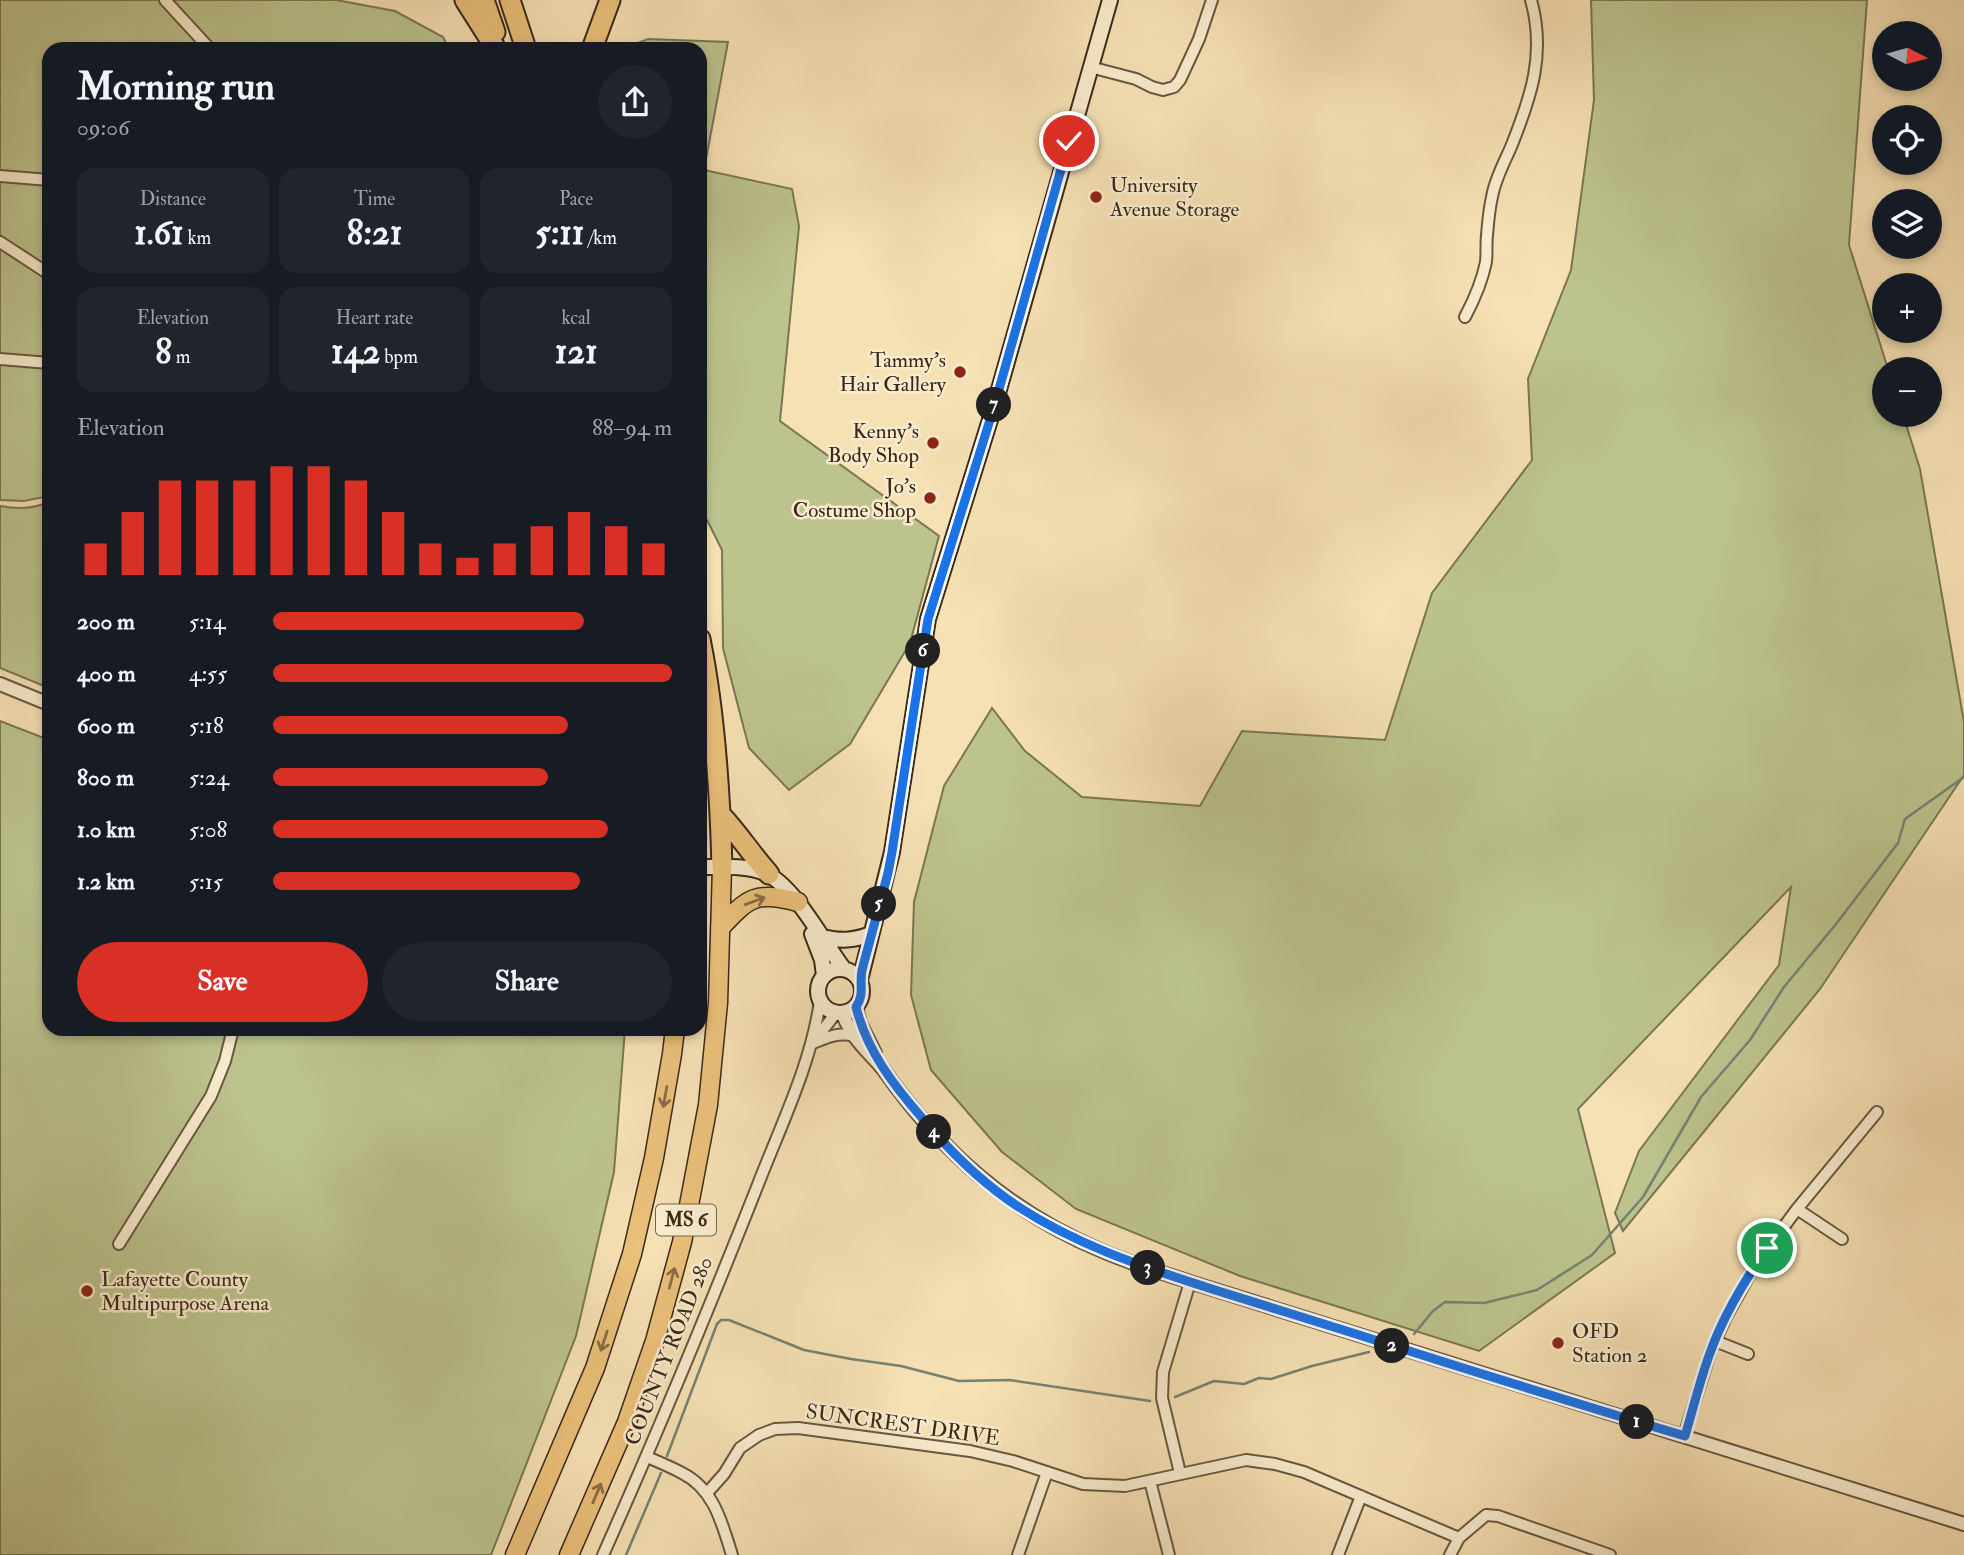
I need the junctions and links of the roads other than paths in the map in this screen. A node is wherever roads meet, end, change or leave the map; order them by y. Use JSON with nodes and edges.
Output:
{"nodes":[{"id":1,"x":165,"y":0,"type":"edge"},
{"id":2,"x":465,"y":0,"type":"edge"},
{"id":3,"x":484,"y":0,"type":"edge"},
{"id":4,"x":510,"y":0,"type":"edge"},
{"id":5,"x":610,"y":0,"type":"edge"},
{"id":6,"x":1110,"y":0,"type":"edge"},
{"id":7,"x":1212,"y":0,"type":"edge"},
{"id":8,"x":1531,"y":0,"type":"edge"},
{"id":9,"x":204,"y":42,"type":"edge"},
{"id":10,"x":493,"y":42,"type":"edge"},
{"id":11,"x":496,"y":42,"type":"edge"},
{"id":12,"x":524,"y":42,"type":"edge"},
{"id":13,"x":595,"y":42,"type":"edge"},
{"id":14,"x":1090,"y":67,"type":"junction"},
{"id":15,"x":0,"y":176,"type":"edge"},
{"id":16,"x":42,"y":179,"type":"edge"},
{"id":17,"x":0,"y":242,"type":"edge"},
{"id":18,"x":42,"y":269,"type":"edge"},
{"id":19,"x":1465,"y":317,"type":"dead end"},
{"id":20,"x":0,"y":359,"type":"edge"},
{"id":21,"x":42,"y":362,"type":"edge"},
{"id":22,"x":0,"y":684,"type":"edge"},
{"id":23,"x":707,"y":690,"type":"edge"},
{"id":24,"x":42,"y":701,"type":"edge"},
{"id":25,"x":720,"y":814,"type":"junction"},
{"id":26,"x":707,"y":867,"type":"edge"},
{"id":27,"x":722,"y":867,"type":"junction"},
{"id":28,"x":769,"y":874,"type":"junction"},
{"id":29,"x":798,"y":902,"type":"junction"},
{"id":30,"x":808,"y":919,"type":"junction"},
{"id":31,"x":720,"y":928,"type":"junction"},
{"id":32,"x":871,"y":934,"type":"junction"},
{"id":33,"x":822,"y":937,"type":"junction"},
{"id":34,"x":846,"y":970,"type":"junction"},
{"id":35,"x":824,"y":976,"type":"junction"},
{"id":36,"x":860,"y":980,"type":"junction"},
{"id":37,"x":820,"y":1001,"type":"junction"},
{"id":38,"x":845,"y":1011,"type":"junction"},
{"id":39,"x":231,"y":1036,"type":"edge"},
{"id":40,"x":673,"y":1036,"type":"edge"},
{"id":41,"x":854,"y":1036,"type":"junction"},
{"id":42,"x":813,"y":1042,"type":"junction"},
{"id":43,"x":881,"y":1066,"type":"junction"},
{"id":44,"x":1877,"y":1112,"type":"dead end"},
{"id":45,"x":1797,"y":1209,"type":"junction"},
{"id":46,"x":1842,"y":1239,"type":"dead end"},
{"id":47,"x":119,"y":1244,"type":"dead end"},
{"id":48,"x":1190,"y":1282,"type":"junction"},
{"id":49,"x":1715,"y":1341,"type":"junction"},
{"id":50,"x":1748,"y":1354,"type":"dead end"},
{"id":51,"x":1685,"y":1436,"type":"junction"},
{"id":52,"x":647,"y":1457,"type":"junction"},
{"id":53,"x":1047,"y":1472,"type":"junction"},
{"id":54,"x":1180,"y":1473,"type":"junction"},
{"id":55,"x":1150,"y":1481,"type":"junction"},
{"id":56,"x":707,"y":1493,"type":"junction"},
{"id":57,"x":1361,"y":1496,"type":"junction"},
{"id":58,"x":1964,"y":1524,"type":"edge"},
{"id":59,"x":1459,"y":1538,"type":"junction"},
{"id":60,"x":1579,"y":1543,"type":"junction"},
{"id":61,"x":515,"y":1555,"type":"edge"},
{"id":62,"x":569,"y":1555,"type":"edge"},
{"id":63,"x":603,"y":1555,"type":"edge"},
{"id":64,"x":732,"y":1555,"type":"edge"},
{"id":65,"x":1018,"y":1555,"type":"edge"},
{"id":66,"x":1169,"y":1555,"type":"edge"},
{"id":67,"x":1338,"y":1555,"type":"edge"},
{"id":68,"x":1450,"y":1555,"type":"edge"},
{"id":69,"x":1575,"y":1555,"type":"edge"},
{"id":70,"x":1610,"y":1555,"type":"edge"}],
"edges":[{"from":1,"to":9,"type":"street"},
{"from":2,"to":10,"type":"highway"},
{"from":3,"to":11,"type":"highway"},
{"from":4,"to":12,"type":"highway"},
{"from":5,"to":13,"type":"highway"},
{"from":6,"to":14,"type":"main road"},
{"from":7,"to":14,"type":"street"},
{"from":8,"to":19,"type":"street"},
{"from":14,"to":32,"type":"main road"},
{"from":15,"to":16,"type":"street"},
{"from":17,"to":18,"type":"street"},
{"from":20,"to":21,"type":"street"},
{"from":22,"to":24,"type":"street"},
{"from":23,"to":25,"type":"highway"},
{"from":25,"to":27,"type":"highway"},
{"from":25,"to":28,"type":"highway"},
{"from":26,"to":27,"type":"main road"},
{"from":27,"to":28,"type":"main road"},
{"from":27,"to":31,"type":"highway","number":"MS 6"},
{"from":28,"to":29,"type":"main road"},
{"from":29,"to":30,"type":"main road"},
{"from":31,"to":29,"type":"highway","one_way":true},
{"from":30,"to":33,"type":"main road"},
{"from":30,"to":35,"type":"main road"},
{"from":62,"to":31,"type":"highway","number":"MS 6","one_way":true},
{"from":32,"to":33,"type":"main road"},
{"from":32,"to":34,"type":"main road"},
{"from":32,"to":36,"type":"main road"},
{"from":33,"to":34,"type":"main road"},
{"from":34,"to":35,"type":"main road"},
{"from":34,"to":36,"type":"main road"},
{"from":35,"to":37,"type":"main road"},
{"from":36,"to":38,"type":"main road"},
{"from":37,"to":38,"type":"main road"},
{"from":37,"to":42,"type":"street"},
{"from":38,"to":41,"type":"street"},
{"from":38,"to":42,"type":"street"},
{"from":38,"to":43,"type":"street"},
{"from":39,"to":47,"type":"street"},
{"from":40,"to":61,"type":"highway","number":"MS 6","one_way":true},
{"from":41,"to":42,"type":"street"},
{"from":41,"to":43,"type":"street"},
{"from":42,"to":52,"type":"street","name":"COUNTY ROAD 280"},
{"from":43,"to":48,"type":"street"},
{"from":44,"to":45,"type":"street"},
{"from":45,"to":46,"type":"street"},
{"from":45,"to":49,"type":"street"},
{"from":48,"to":51,"type":"street"},
{"from":48,"to":54,"type":"street"},
{"from":49,"to":50,"type":"street"},
{"from":49,"to":51,"type":"street"},
{"from":51,"to":58,"type":"street"},
{"from":52,"to":56,"type":"street"},
{"from":52,"to":63,"type":"street","name":"COUNTY ROAD 280"},
{"from":53,"to":55,"type":"street","name":"SUNCREST DRIVE"},
{"from":53,"to":56,"type":"street","name":"SUNCREST DRIVE"},
{"from":53,"to":65,"type":"street"},
{"from":54,"to":55,"type":"street","name":"SUNCREST DRIVE"},
{"from":54,"to":57,"type":"street","name":"SUNCREST DRIVE"},
{"from":55,"to":66,"type":"street"},
{"from":56,"to":64,"type":"street"},
{"from":57,"to":59,"type":"street","name":"SUNCREST DRIVE"},
{"from":57,"to":67,"type":"street"},
{"from":59,"to":60,"type":"street"},
{"from":59,"to":68,"type":"street"},
{"from":60,"to":69,"type":"street"},
{"from":60,"to":70,"type":"street"}]}
